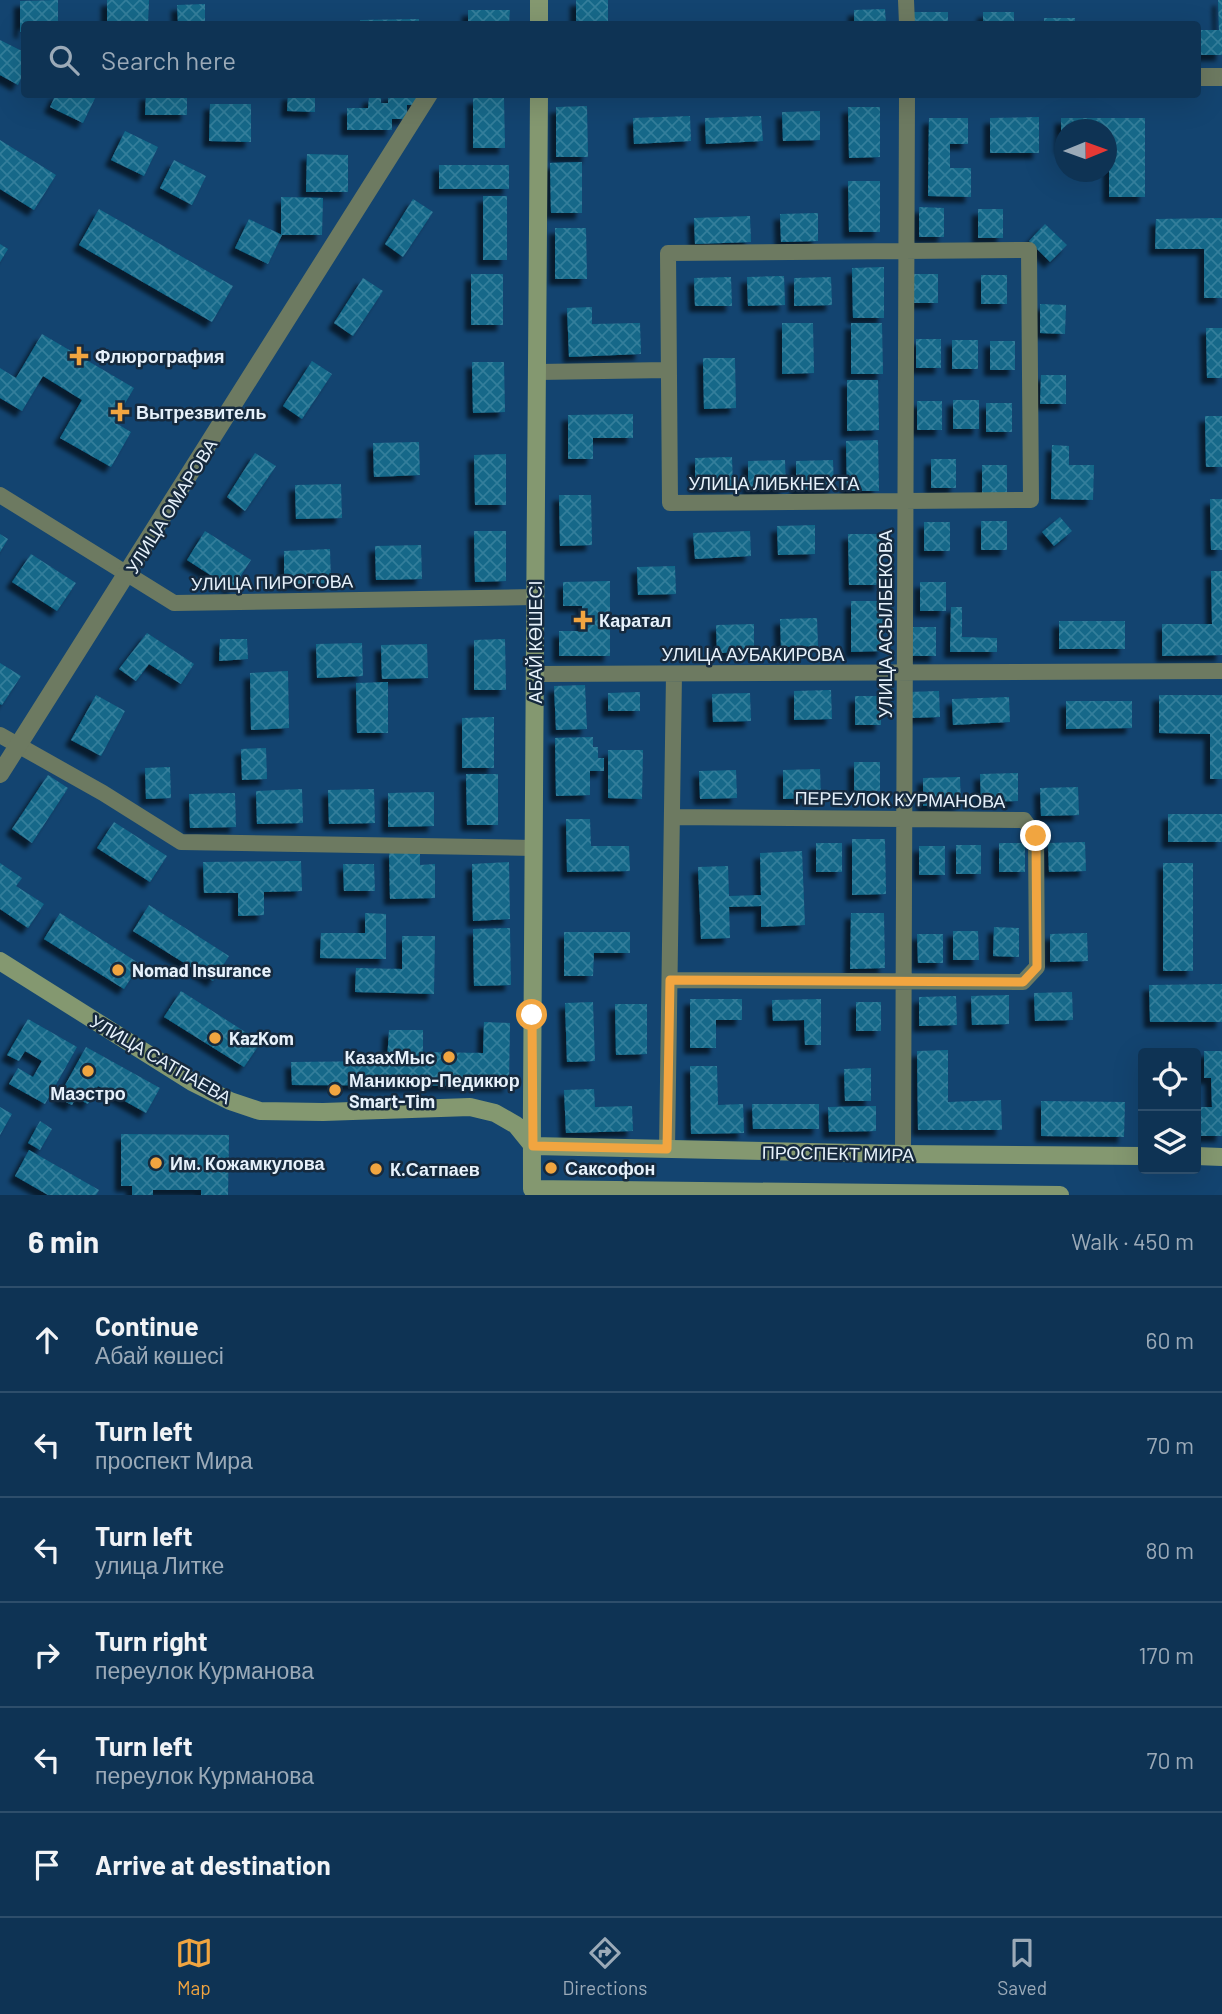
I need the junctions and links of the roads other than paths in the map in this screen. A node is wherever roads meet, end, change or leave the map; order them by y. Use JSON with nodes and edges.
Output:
{"nodes":[{"id":1,"x":539,"y":0,"type":"edge"},
{"id":2,"x":906,"y":0,"type":"edge"},
{"id":3,"x":539,"y":21,"type":"edge"},
{"id":4,"x":906,"y":21,"type":"edge"},
{"id":5,"x":1201,"y":77,"type":"edge"},
{"id":6,"x":1222,"y":77,"type":"edge"},
{"id":7,"x":426,"y":98,"type":"edge"},
{"id":8,"x":539,"y":98,"type":"edge"},
{"id":9,"x":907,"y":98,"type":"edge"},
{"id":10,"x":905,"y":251,"type":"junction"},
{"id":11,"x":668,"y":370,"type":"junction"},
{"id":12,"x":538,"y":372,"type":"junction"},
{"id":13,"x":0,"y":495,"type":"edge"},
{"id":14,"x":904,"y":501,"type":"junction"},
{"id":15,"x":128,"y":574,"type":"junction"},
{"id":16,"x":533,"y":597,"type":"junction"},
{"id":17,"x":1222,"y":671,"type":"edge"},
{"id":18,"x":904,"y":672,"type":"junction"},
{"id":19,"x":535,"y":674,"type":"junction"},
{"id":20,"x":674,"y":674,"type":"junction"},
{"id":21,"x":0,"y":735,"type":"edge"},
{"id":22,"x":17,"y":746,"type":"junction"},
{"id":23,"x":0,"y":774,"type":"edge"},
{"id":24,"x":673,"y":817,"type":"junction"},
{"id":25,"x":904,"y":819,"type":"junction"},
{"id":26,"x":534,"y":848,"type":"junction"},
{"id":27,"x":0,"y":961,"type":"edge"},
{"id":28,"x":670,"y":980,"type":"junction"},
{"id":29,"x":904,"y":980,"type":"junction"},
{"id":30,"x":533,"y":1146,"type":"junction"},
{"id":31,"x":667,"y":1149,"type":"junction"},
{"id":32,"x":904,"y":1154,"type":"junction"},
{"id":33,"x":1138,"y":1156,"type":"edge"},
{"id":34,"x":1201,"y":1156,"type":"edge"},
{"id":35,"x":1222,"y":1157,"type":"edge"},
{"id":36,"x":530,"y":1192,"type":"edge"},
{"id":37,"x":1060,"y":1195,"type":"edge"}],
"edges":[{"from":1,"to":3,"type":"main road"},
{"from":2,"to":4,"type":"street"},
{"from":5,"to":6,"type":"street"},
{"from":7,"to":15,"type":"street","name":"УЛИЦА ОМАРОВА"},
{"from":8,"to":12,"type":"main road","name":"АБАЙ КӨШЕСІ"},
{"from":9,"to":10,"type":"street","name":"УЛИЦА АСЫЛБЕКОВА"},
{"from":10,"to":11,"type":"street","name":"УЛИЦА ЛИБКНЕХТА"},
{"from":10,"to":14,"type":"street","name":"УЛИЦА АСЫЛБЕКОВА"},
{"from":10,"to":14,"type":"street","name":"УЛИЦА ЛИБКНЕХТА"},
{"from":11,"to":12,"type":"street"},
{"from":11,"to":14,"type":"street","name":"УЛИЦА ЛИБКНЕХТА"},
{"from":12,"to":16,"type":"main road","name":"АБАЙ КӨШЕСІ"},
{"from":13,"to":15,"type":"street","name":"УЛИЦА ПИРОГОВА"},
{"from":14,"to":18,"type":"street","name":"УЛИЦА АСЫЛБЕКОВА"},
{"from":15,"to":16,"type":"street","name":"УЛИЦА ПИРОГОВА"},
{"from":15,"to":22,"type":"street","name":"УЛИЦА ОМАРОВА"},
{"from":16,"to":19,"type":"main road","name":"АБАЙ КӨШЕСІ"},
{"from":17,"to":18,"type":"street","name":"УЛИЦА АУБАКИРОВА"},
{"from":18,"to":20,"type":"street","name":"УЛИЦА АУБАКИРОВА"},
{"from":18,"to":25,"type":"street","name":"УЛИЦА АСЫЛБЕКОВА"},
{"from":19,"to":20,"type":"street","name":"УЛИЦА АУБАКИРОВА"},
{"from":19,"to":26,"type":"main road","name":"АБАЙ КӨШЕСІ"},
{"from":20,"to":24,"type":"street"},
{"from":21,"to":22,"type":"street"},
{"from":22,"to":23,"type":"street","name":"УЛИЦА ОМАРОВА"},
{"from":22,"to":26,"type":"street"},
{"from":24,"to":25,"type":"street","name":"ПЕРЕУЛОК КУРМАНОВА"},
{"from":24,"to":28,"type":"street"},
{"from":25,"to":29,"type":"street","name":"УЛИЦА АСЫЛБЕКОВА"},
{"from":25,"to":29,"type":"street","name":"ПЕРЕУЛОК КУРМАНОВА"},
{"from":26,"to":30,"type":"main road","name":"АБАЙ КӨШЕСІ"},
{"from":27,"to":30,"type":"main road","name":"УЛИЦА САТПАЕВА"},
{"from":28,"to":29,"type":"street","name":"ПЕРЕУЛОК КУРМАНОВА"},
{"from":28,"to":31,"type":"street"},
{"from":29,"to":32,"type":"street","name":"УЛИЦА АСЫЛБЕКОВА"},
{"from":30,"to":31,"type":"main road","name":"ПРОСПЕКТ МИРА"},
{"from":30,"to":36,"type":"main road","name":"АБАЙ КӨШЕСІ"},
{"from":31,"to":32,"type":"main road","name":"ПРОСПЕКТ МИРА"},
{"from":32,"to":33,"type":"main road","name":"ПРОСПЕКТ МИРА"},
{"from":34,"to":35,"type":"main road"},
{"from":36,"to":37,"type":"main road"}]}
